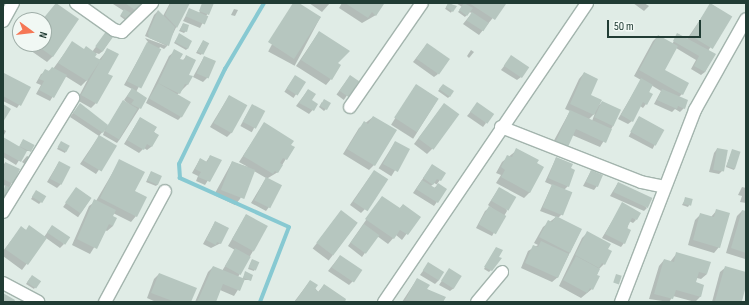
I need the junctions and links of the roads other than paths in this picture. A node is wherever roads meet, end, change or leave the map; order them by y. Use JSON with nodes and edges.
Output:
{"nodes":[{"id":1,"x":13,"y":3,"type":"edge"},
{"id":2,"x":76,"y":3,"type":"edge"},
{"id":3,"x":152,"y":3,"type":"edge"},
{"id":4,"x":422,"y":3,"type":"edge"},
{"id":5,"x":587,"y":3,"type":"edge"},
{"id":6,"x":746,"y":19,"type":"edge"},
{"id":7,"x":3,"y":21,"type":"edge"},
{"id":8,"x":73,"y":98,"type":"dead end"},
{"id":9,"x":350,"y":107,"type":"dead end"},
{"id":10,"x":501,"y":128,"type":"junction"},
{"id":11,"x":664,"y":188,"type":"junction"},
{"id":12,"x":165,"y":191,"type":"dead end"},
{"id":13,"x":3,"y":212,"type":"edge"},
{"id":14,"x":502,"y":272,"type":"dead end"},
{"id":15,"x":3,"y":283,"type":"edge"},
{"id":16,"x":38,"y":302,"type":"edge"},
{"id":17,"x":105,"y":302,"type":"edge"},
{"id":18,"x":384,"y":302,"type":"edge"},
{"id":19,"x":477,"y":302,"type":"edge"},
{"id":20,"x":621,"y":302,"type":"edge"}],
"edges":[{"from":1,"to":7,"type":"street"},
{"from":2,"to":3,"type":"street"},
{"from":4,"to":9,"type":"street"},
{"from":5,"to":10,"type":"street"},
{"from":6,"to":11,"type":"street"},
{"from":8,"to":13,"type":"street"},
{"from":10,"to":11,"type":"street"},
{"from":10,"to":18,"type":"street"},
{"from":11,"to":20,"type":"street"},
{"from":12,"to":17,"type":"street"},
{"from":14,"to":19,"type":"street"},
{"from":15,"to":16,"type":"street"}]}
